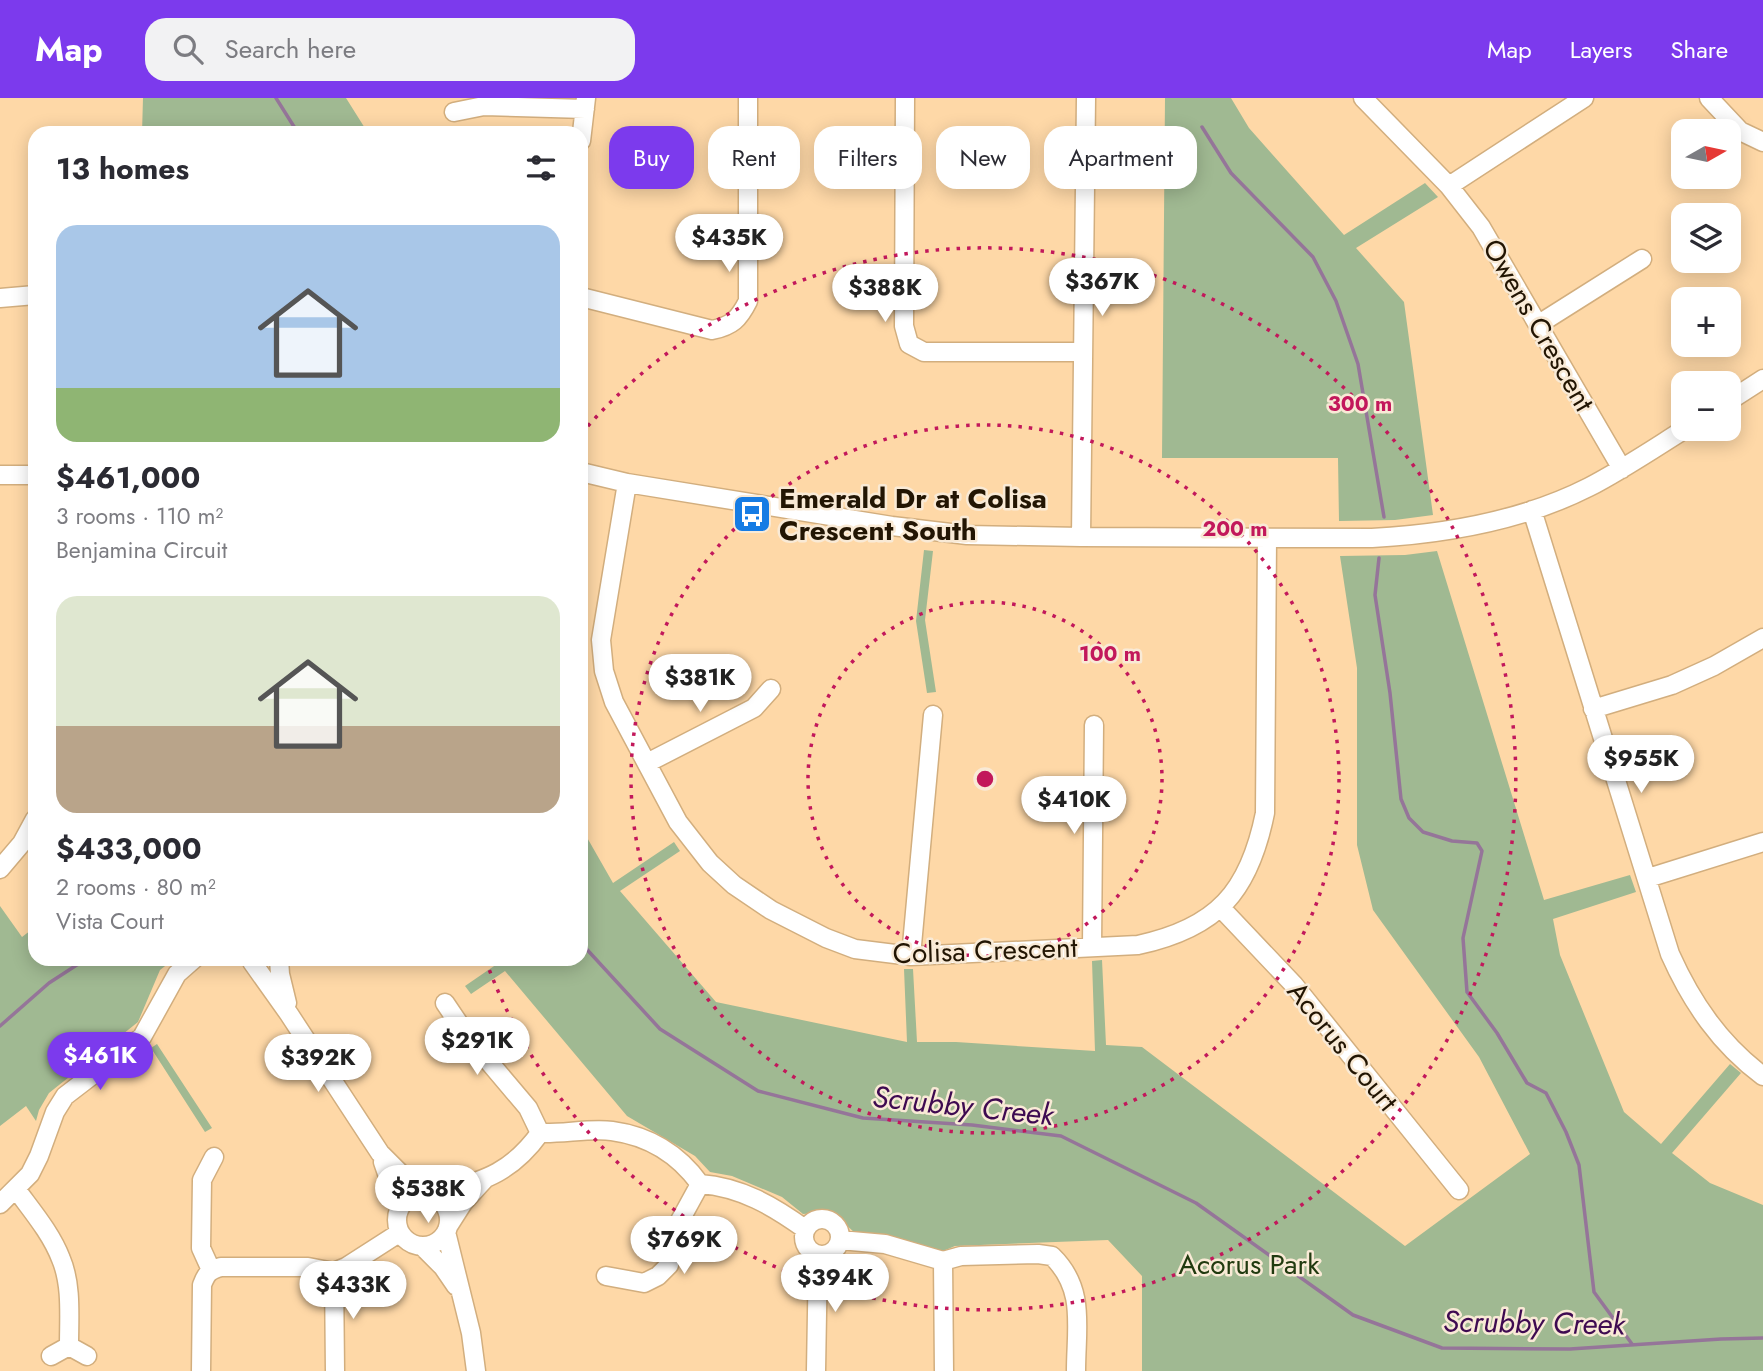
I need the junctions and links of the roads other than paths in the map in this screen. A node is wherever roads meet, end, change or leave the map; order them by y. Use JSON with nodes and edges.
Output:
{"nodes":[{"id":1,"x":748,"y":98,"type":"edge"},
{"id":2,"x":905,"y":98,"type":"edge"},
{"id":3,"x":1086,"y":98,"type":"edge"},
{"id":4,"x":1363,"y":98,"type":"edge"},
{"id":5,"x":1584,"y":98,"type":"edge"},
{"id":6,"x":1709,"y":98,"type":"edge"},
{"id":7,"x":586,"y":104,"type":"edge"},
{"id":8,"x":454,"y":112,"type":"dead end"},
{"id":9,"x":583,"y":126,"type":"edge"},
{"id":10,"x":1763,"y":142,"type":"edge"},
{"id":11,"x":1449,"y":186,"type":"junction"},
{"id":12,"x":1642,"y":259,"type":"dead end"},
{"id":13,"x":28,"y":296,"type":"edge"},
{"id":14,"x":0,"y":298,"type":"edge"},
{"id":15,"x":588,"y":299,"type":"edge"},
{"id":16,"x":1539,"y":324,"type":"junction"},
{"id":17,"x":1082,"y":352,"type":"junction"},
{"id":18,"x":1763,"y":379,"type":"edge"},
{"id":19,"x":1741,"y":393,"type":"edge"},
{"id":20,"x":1671,"y":438,"type":"edge"},
{"id":21,"x":1622,"y":469,"type":"junction"},
{"id":22,"x":588,"y":474,"type":"edge"},
{"id":23,"x":0,"y":475,"type":"edge"},
{"id":24,"x":28,"y":475,"type":"edge"},
{"id":25,"x":628,"y":483,"type":"junction"},
{"id":26,"x":1532,"y":510,"type":"junction"},
{"id":27,"x":1082,"y":537,"type":"junction"},
{"id":28,"x":1267,"y":538,"type":"junction"},
{"id":29,"x":1763,"y":638,"type":"edge"},
{"id":30,"x":771,"y":689,"type":"dead end"},
{"id":31,"x":1593,"y":709,"type":"junction"},
{"id":32,"x":933,"y":715,"type":"dead end"},
{"id":33,"x":1094,"y":725,"type":"dead end"},
{"id":34,"x":647,"y":763,"type":"junction"},
{"id":35,"x":28,"y":832,"type":"edge"},
{"id":36,"x":1763,"y":842,"type":"edge"},
{"id":37,"x":0,"y":869,"type":"edge"},
{"id":38,"x":1648,"y":878,"type":"junction"},
{"id":39,"x":1221,"y":908,"type":"junction"},
{"id":40,"x":1092,"y":947,"type":"junction"},
{"id":41,"x":911,"y":956,"type":"junction"},
{"id":42,"x":188,"y":966,"type":"edge"},
{"id":43,"x":252,"y":966,"type":"edge"},
{"id":44,"x":279,"y":966,"type":"edge"},
{"id":45,"x":445,"y":1003,"type":"dead end"},
{"id":46,"x":289,"y":1014,"type":"junction"},
{"id":47,"x":1763,"y":1076,"type":"edge"},
{"id":48,"x":540,"y":1133,"type":"junction"},
{"id":49,"x":380,"y":1153,"type":"junction"},
{"id":50,"x":214,"y":1157,"type":"dead end"},
{"id":51,"x":484,"y":1180,"type":"junction"},
{"id":52,"x":700,"y":1184,"type":"junction"},
{"id":53,"x":16,"y":1189,"type":"junction"},
{"id":54,"x":1459,"y":1190,"type":"dead end"},
{"id":55,"x":426,"y":1195,"type":"junction"},
{"id":56,"x":0,"y":1204,"type":"edge"},
{"id":57,"x":399,"y":1209,"type":"junction"},
{"id":58,"x":448,"y":1229,"type":"junction"},
{"id":59,"x":805,"y":1229,"type":"junction"},
{"id":60,"x":400,"y":1233,"type":"junction"},
{"id":61,"x":840,"y":1240,"type":"junction"},
{"id":62,"x":423,"y":1247,"type":"junction"},
{"id":63,"x":818,"y":1255,"type":"junction"},
{"id":64,"x":943,"y":1261,"type":"junction"},
{"id":65,"x":211,"y":1270,"type":"junction"},
{"id":66,"x":334,"y":1272,"type":"junction"},
{"id":67,"x":606,"y":1276,"type":"dead end"},
{"id":68,"x":462,"y":1295,"type":"junction"},
{"id":69,"x":69,"y":1346,"type":"junction"},
{"id":70,"x":51,"y":1356,"type":"dead end"},
{"id":71,"x":87,"y":1356,"type":"dead end"},
{"id":72,"x":201,"y":1371,"type":"edge"},
{"id":73,"x":335,"y":1371,"type":"edge"},
{"id":74,"x":476,"y":1371,"type":"edge"},
{"id":75,"x":816,"y":1371,"type":"edge"},
{"id":76,"x":944,"y":1371,"type":"edge"},
{"id":77,"x":1076,"y":1371,"type":"edge"}],
"edges":[{"from":1,"to":15,"type":"street"},
{"from":2,"to":17,"type":"street"},
{"from":3,"to":17,"type":"street"},
{"from":4,"to":11,"type":"street","name":"Owens Crescent"},
{"from":5,"to":11,"type":"street"},
{"from":6,"to":10,"type":"street"},
{"from":7,"to":8,"type":"street"},
{"from":7,"to":9,"type":"street"},
{"from":11,"to":16,"type":"street","name":"Owens Crescent"},
{"from":12,"to":16,"type":"street"},
{"from":13,"to":14,"type":"street"},
{"from":16,"to":21,"type":"street","name":"Owens Crescent"},
{"from":17,"to":27,"type":"street"},
{"from":18,"to":19,"type":"street"},
{"from":20,"to":21,"type":"street"},
{"from":21,"to":26,"type":"street"},
{"from":22,"to":25,"type":"street"},
{"from":23,"to":24,"type":"street"},
{"from":25,"to":27,"type":"street"},
{"from":25,"to":34,"type":"street","name":"Colisa Crescent"},
{"from":26,"to":28,"type":"street"},
{"from":26,"to":31,"type":"street"},
{"from":27,"to":28,"type":"street"},
{"from":28,"to":39,"type":"street","name":"Colisa Crescent"},
{"from":29,"to":31,"type":"street"},
{"from":30,"to":34,"type":"street"},
{"from":31,"to":38,"type":"street"},
{"from":32,"to":41,"type":"street"},
{"from":33,"to":40,"type":"street"},
{"from":34,"to":41,"type":"street","name":"Colisa Crescent"},
{"from":35,"to":37,"type":"street"},
{"from":36,"to":38,"type":"street"},
{"from":38,"to":47,"type":"street"},
{"from":39,"to":40,"type":"street","name":"Colisa Crescent"},
{"from":39,"to":54,"type":"street","name":"Acorus Court"},
{"from":40,"to":41,"type":"street","name":"Colisa Crescent"},
{"from":42,"to":53,"type":"street"},
{"from":43,"to":46,"type":"street"},
{"from":44,"to":46,"type":"street"},
{"from":45,"to":48,"type":"street"},
{"from":46,"to":49,"type":"street"},
{"from":48,"to":51,"type":"street"},
{"from":48,"to":52,"type":"street"},
{"from":49,"to":55,"type":"street"},
{"from":49,"to":57,"type":"street"},
{"from":50,"to":65,"type":"street"},
{"from":51,"to":55,"type":"street"},
{"from":51,"to":58,"type":"street"},
{"from":52,"to":59,"type":"street"},
{"from":52,"to":67,"type":"street"},
{"from":53,"to":56,"type":"street"},
{"from":53,"to":69,"type":"street"},
{"from":55,"to":57,"type":"street"},
{"from":55,"to":58,"type":"street"},
{"from":57,"to":60,"type":"street"},
{"from":58,"to":62,"type":"street"},
{"from":58,"to":68,"type":"street"},
{"from":59,"to":61,"type":"street"},
{"from":59,"to":63,"type":"street"},
{"from":60,"to":62,"type":"street"},
{"from":60,"to":66,"type":"street"},
{"from":61,"to":63,"type":"street"},
{"from":61,"to":64,"type":"street"},
{"from":62,"to":68,"type":"street"},
{"from":63,"to":75,"type":"street"},
{"from":64,"to":76,"type":"street"},
{"from":64,"to":77,"type":"street"},
{"from":65,"to":66,"type":"street"},
{"from":65,"to":72,"type":"street"},
{"from":66,"to":73,"type":"street"},
{"from":68,"to":74,"type":"street"},
{"from":69,"to":70,"type":"street"},
{"from":69,"to":71,"type":"street"}]}
